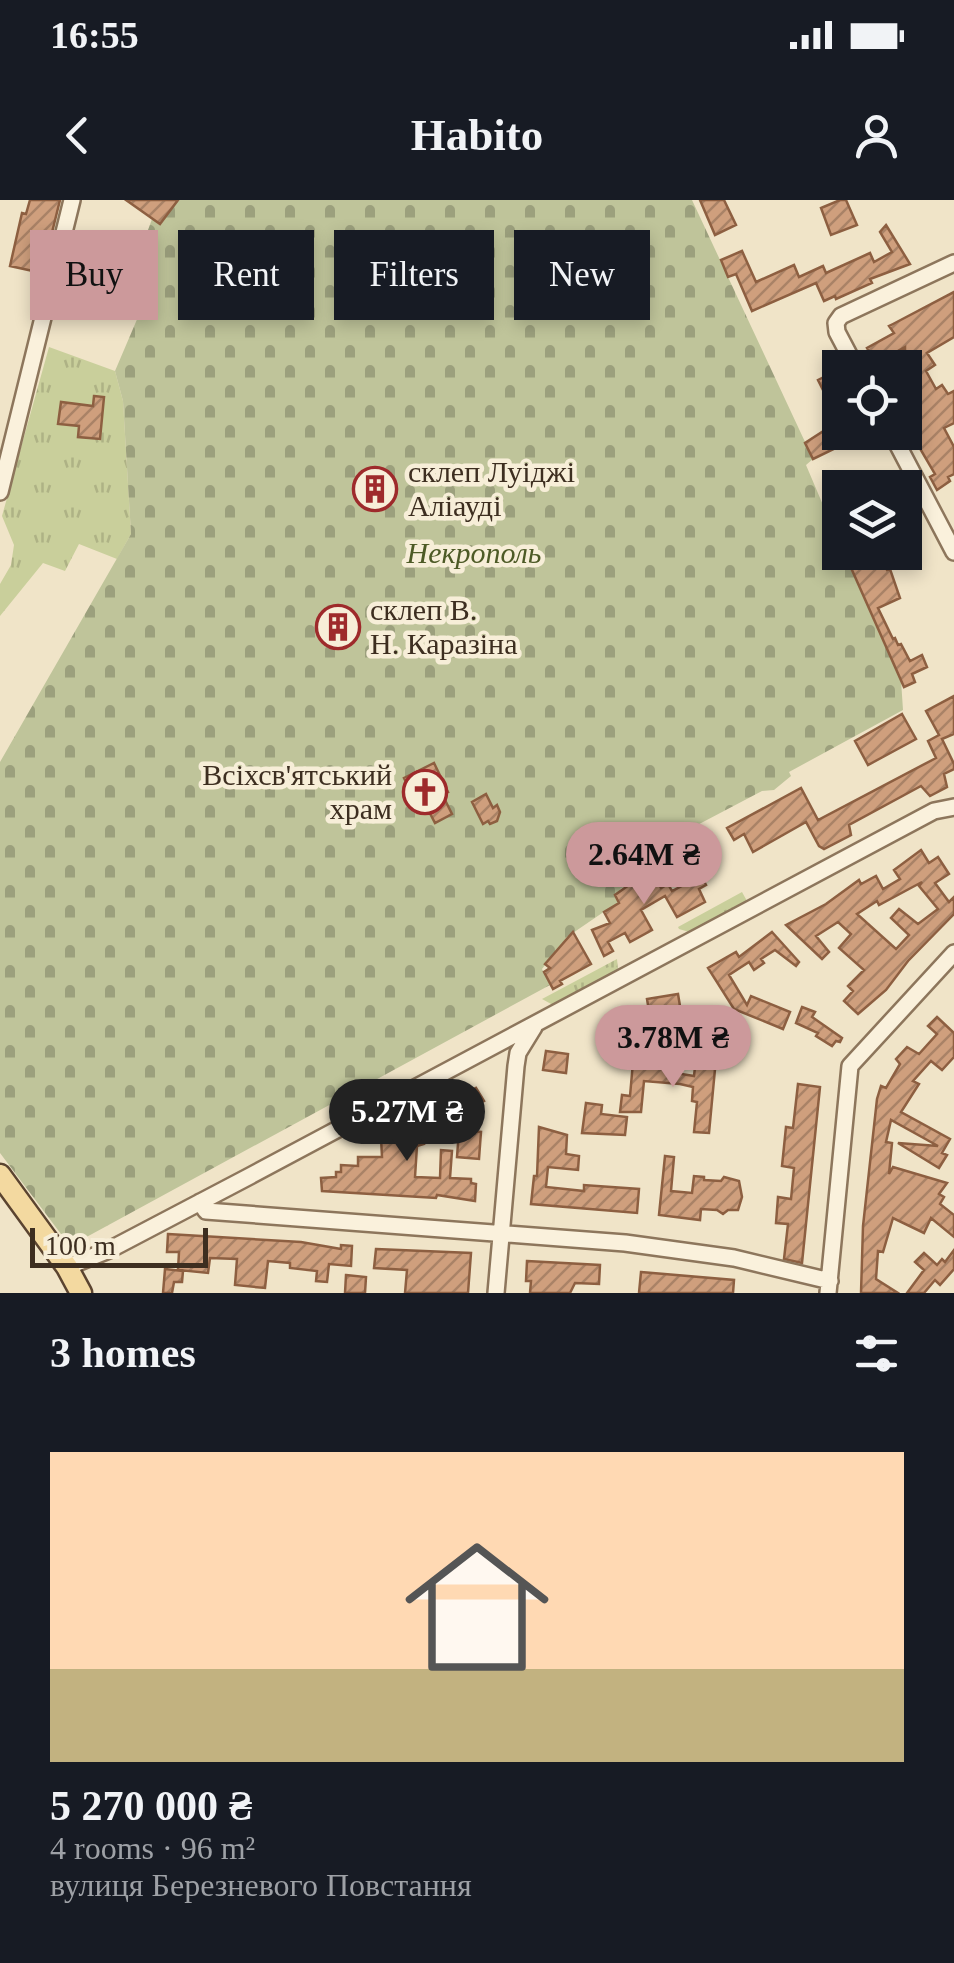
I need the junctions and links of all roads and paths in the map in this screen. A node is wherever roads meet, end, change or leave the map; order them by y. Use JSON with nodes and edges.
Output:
{"nodes":[{"id":1,"x":72,"y":200,"type":"edge"},
{"id":2,"x":954,"y":263,"type":"edge"},
{"id":3,"x":847,"y":350,"type":"edge"},
{"id":4,"x":900,"y":450,"type":"edge"},
{"id":5,"x":0,"y":492,"type":"edge"},
{"id":6,"x":954,"y":552,"type":"edge"},
{"id":7,"x":954,"y":807,"type":"edge"},
{"id":8,"x":954,"y":952,"type":"edge"},
{"id":9,"x":540,"y":1020,"type":"junction"},
{"id":10,"x":0,"y":1174,"type":"edge"},
{"id":11,"x":200,"y":1202,"type":"junction"},
{"id":12,"x":502,"y":1233,"type":"junction"},
{"id":13,"x":67,"y":1267,"type":"junction"},
{"id":14,"x":829,"y":1287,"type":"edge"},
{"id":15,"x":82,"y":1293,"type":"edge"},
{"id":16,"x":496,"y":1293,"type":"edge"}],
"edges":[{"from":1,"to":5,"type":"street"},
{"from":2,"to":3,"type":"street"},
{"from":4,"to":6,"type":"street"},
{"from":7,"to":9,"type":"street"},
{"from":8,"to":14,"type":"street"},
{"from":9,"to":11,"type":"street"},
{"from":9,"to":12,"type":"street"},
{"from":10,"to":13,"type":"main road"},
{"from":11,"to":12,"type":"street"},
{"from":11,"to":13,"type":"street"},
{"from":12,"to":14,"type":"street"},
{"from":12,"to":16,"type":"street"},
{"from":13,"to":15,"type":"main road"}]}
